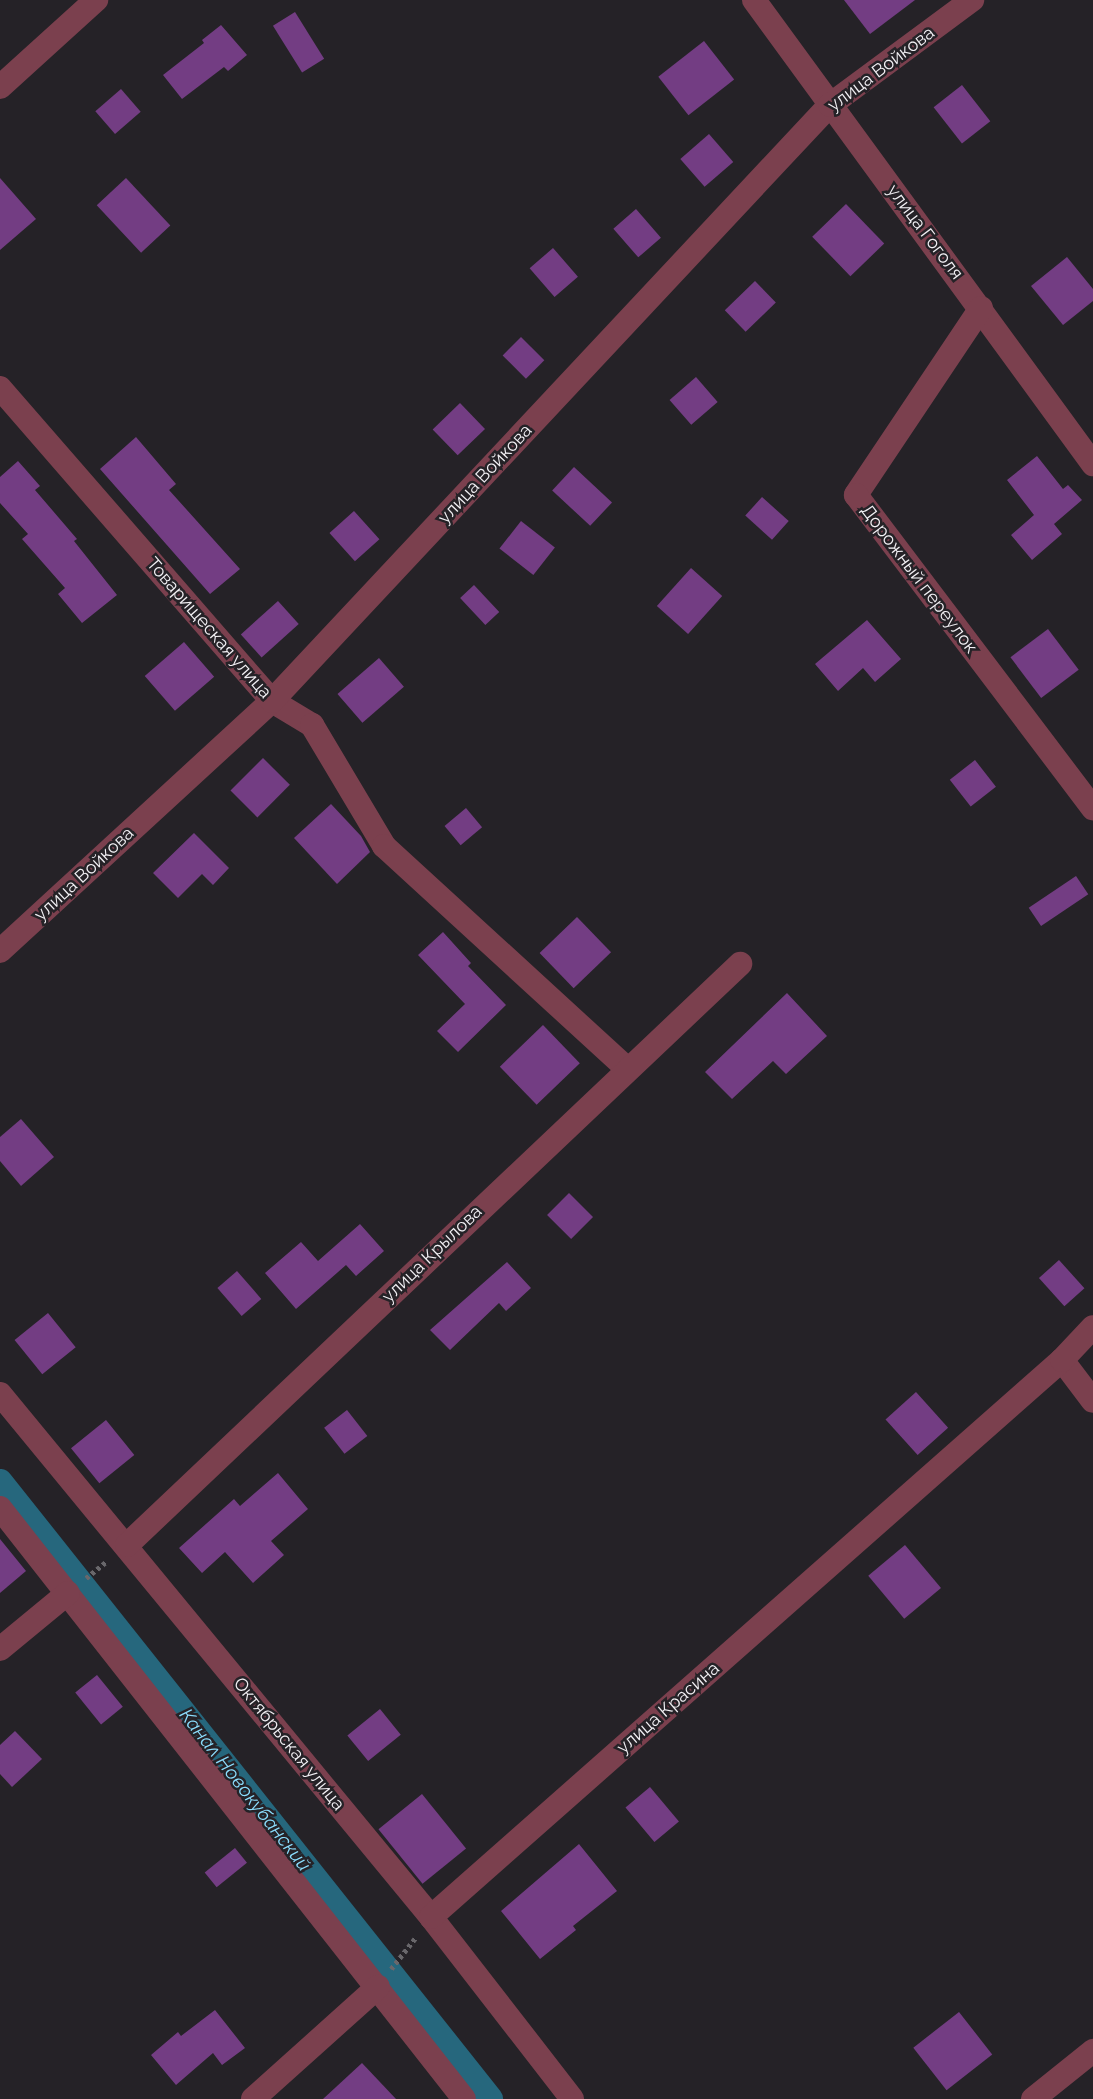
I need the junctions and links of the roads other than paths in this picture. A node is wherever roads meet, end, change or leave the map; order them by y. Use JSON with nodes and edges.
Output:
{"nodes":[{"id":1,"x":96,"y":0,"type":"edge"},
{"id":2,"x":754,"y":0,"type":"edge"},
{"id":3,"x":972,"y":0,"type":"edge"},
{"id":4,"x":0,"y":87,"type":"edge"},
{"id":5,"x":831,"y":105,"type":"junction"},
{"id":6,"x":981,"y":308,"type":"junction"},
{"id":7,"x":0,"y":388,"type":"edge"},
{"id":8,"x":1093,"y":464,"type":"edge"},
{"id":9,"x":272,"y":701,"type":"junction"},
{"id":10,"x":1093,"y":808,"type":"edge"},
{"id":11,"x":0,"y":951,"type":"edge"},
{"id":12,"x":740,"y":964,"type":"dead end"},
{"id":13,"x":627,"y":1069,"type":"junction"},
{"id":14,"x":1093,"y":1327,"type":"edge"},
{"id":15,"x":1062,"y":1360,"type":"junction"},
{"id":16,"x":0,"y":1394,"type":"edge"},
{"id":17,"x":1093,"y":1401,"type":"edge"},
{"id":18,"x":0,"y":1508,"type":"edge"},
{"id":19,"x":127,"y":1545,"type":"junction"},
{"id":20,"x":68,"y":1593,"type":"junction"},
{"id":21,"x":0,"y":1649,"type":"edge"},
{"id":22,"x":431,"y":1917,"type":"junction"},
{"id":23,"x":377,"y":1987,"type":"junction"},
{"id":24,"x":1093,"y":2051,"type":"edge"},
{"id":25,"x":253,"y":2099,"type":"edge"},
{"id":26,"x":464,"y":2099,"type":"edge"},
{"id":27,"x":572,"y":2099,"type":"edge"},
{"id":28,"x":1033,"y":2099,"type":"edge"}],
"edges":[{"from":1,"to":4,"type":"street"},
{"from":2,"to":5,"type":"street","name":"улица Гоголя"},
{"from":3,"to":5,"type":"street","name":"улица Войкова"},
{"from":5,"to":6,"type":"street","name":"улица Гоголя"},
{"from":5,"to":9,"type":"street","name":"улица Войкова"},
{"from":6,"to":8,"type":"street","name":"улица Гоголя"},
{"from":6,"to":10,"type":"street","name":"Дорожный переулок"},
{"from":7,"to":9,"type":"street","name":"Товарищеская улица"},
{"from":9,"to":11,"type":"street","name":"улица Войкова"},
{"from":9,"to":13,"type":"street","name":"Товарищеская улица"},
{"from":12,"to":13,"type":"street","name":"улица Крылова"},
{"from":13,"to":19,"type":"street","name":"улица Крылова"},
{"from":14,"to":15,"type":"street","name":"улица Красина"},
{"from":15,"to":17,"type":"street"},
{"from":15,"to":22,"type":"street","name":"улица Красина"},
{"from":16,"to":19,"type":"street","name":"Октябрьская улица"},
{"from":18,"to":20,"type":"street"},
{"from":19,"to":22,"type":"street","name":"Октябрьская улица"},
{"from":20,"to":21,"type":"street"},
{"from":20,"to":23,"type":"street"},
{"from":22,"to":27,"type":"street","name":"Октябрьская улица"},
{"from":23,"to":25,"type":"street"},
{"from":23,"to":26,"type":"street"},
{"from":24,"to":28,"type":"street"}]}
